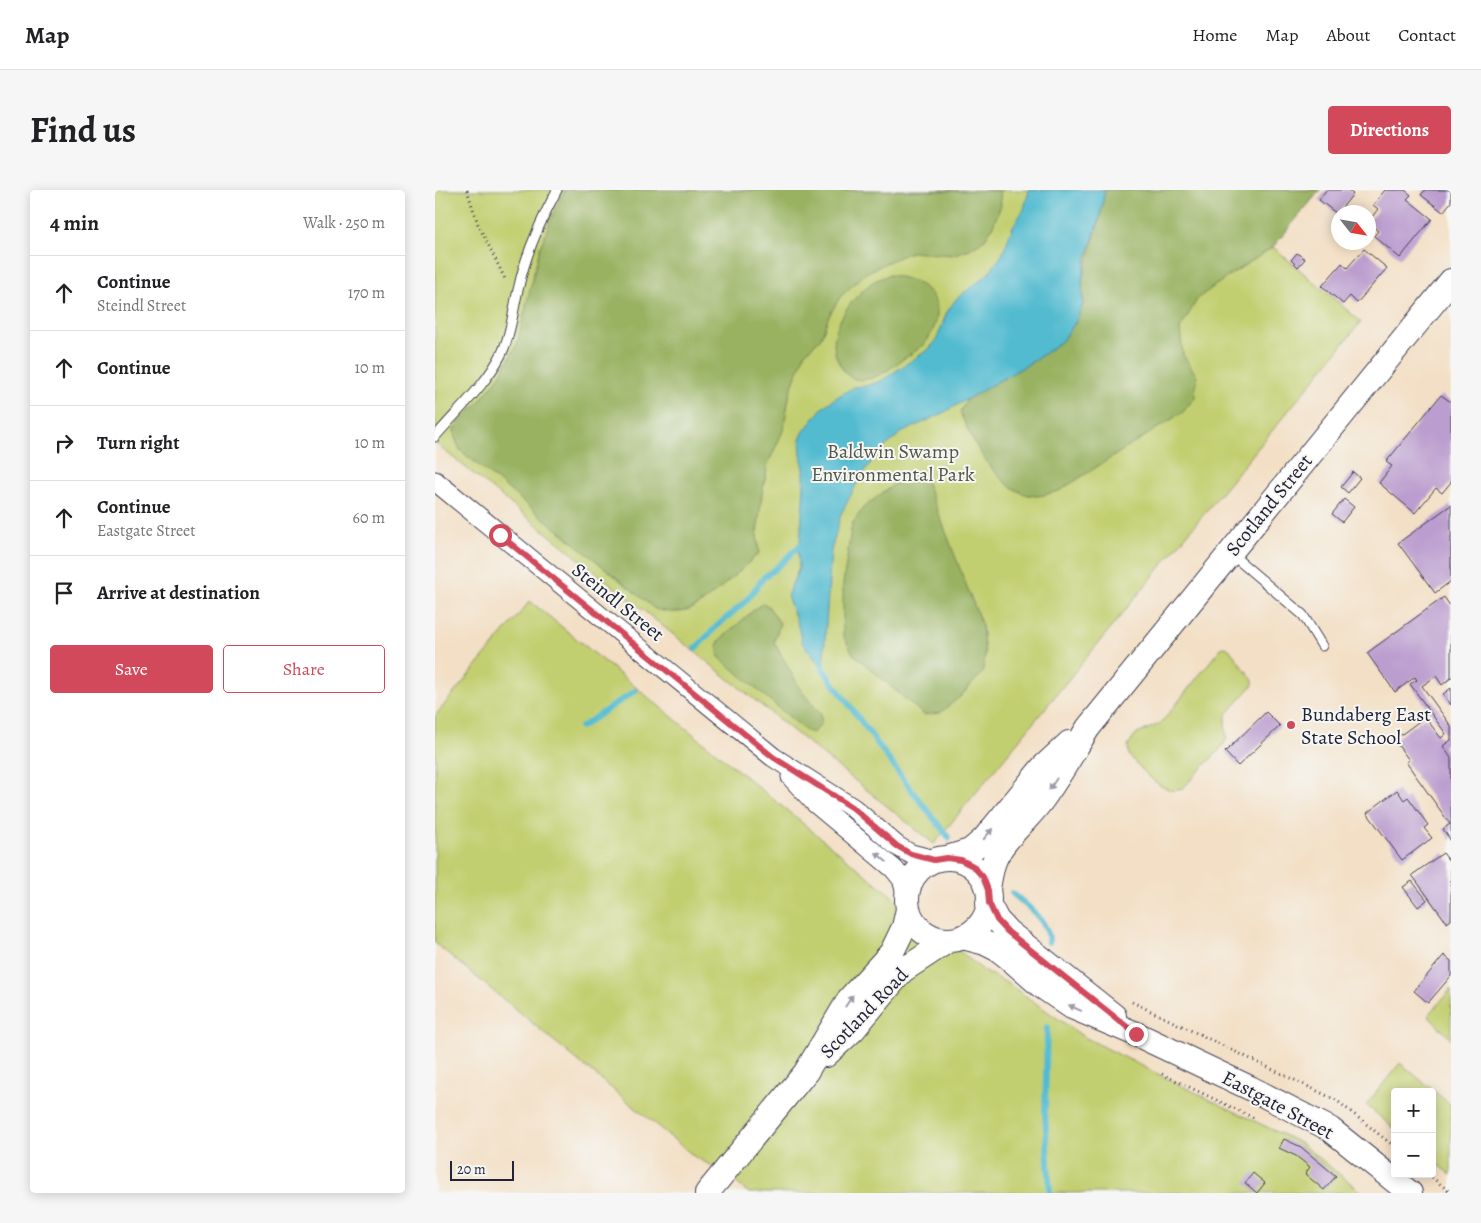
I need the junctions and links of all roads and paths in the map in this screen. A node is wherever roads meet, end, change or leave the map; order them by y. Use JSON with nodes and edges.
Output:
{"nodes":[{"id":1,"x":467,"y":190,"type":"edge"},
{"id":2,"x":557,"y":190,"type":"edge"},
{"id":3,"x":1451,"y":281,"type":"edge"},
{"id":4,"x":513,"y":311,"type":"junction"},
{"id":5,"x":435,"y":437,"type":"edge"},
{"id":6,"x":435,"y":481,"type":"edge"},
{"id":7,"x":1230,"y":553,"type":"junction"},
{"id":8,"x":1322,"y":646,"type":"dead end"},
{"id":9,"x":1088,"y":728,"type":"junction"},
{"id":10,"x":773,"y":757,"type":"junction"},
{"id":11,"x":941,"y":859,"type":"junction"},
{"id":12,"x":988,"y":896,"type":"junction"},
{"id":13,"x":907,"y":903,"type":"junction"},
{"id":14,"x":956,"y":938,"type":"junction"},
{"id":15,"x":1136,"y":1034,"type":"junction"},
{"id":16,"x":806,"y":1072,"type":"junction"},
{"id":17,"x":1433,"y":1178,"type":"edge"},
{"id":18,"x":707,"y":1193,"type":"edge"},
{"id":19,"x":1410,"y":1193,"type":"edge"},
{"id":20,"x":1451,"y":1193,"type":"edge"}],
"edges":[{"from":1,"to":4,"type":"path"},
{"from":2,"to":4,"type":"lane"},
{"from":3,"to":7,"type":"street","name":"Scotland Street"},
{"from":4,"to":5,"type":"lane"},
{"from":6,"to":10,"type":"street","name":"Steindl Street"},
{"from":7,"to":8,"type":"lane"},
{"from":7,"to":9,"type":"street","name":"Scotland Street"},
{"from":11,"to":9,"type":"street","name":"Scotland Street","one_way":true},
{"from":9,"to":12,"type":"street","name":"Scotland Street","one_way":true},
{"from":10,"to":11,"type":"street","name":"Steindl Street"},
{"from":13,"to":10,"type":"street","name":"Steindl Street","one_way":true},
{"from":11,"to":12,"type":"street"},
{"from":11,"to":13,"type":"street"},
{"from":12,"to":14,"type":"street"},
{"from":12,"to":15,"type":"street","name":"Eastgate Street"},
{"from":13,"to":14,"type":"street"},
{"from":16,"to":13,"type":"street","name":"Scotland Road","one_way":true},
{"from":15,"to":14,"type":"street","name":"Eastgate Street","one_way":true},
{"from":14,"to":16,"type":"street","name":"Scotland Road"},
{"from":15,"to":19,"type":"street","name":"Eastgate Street"},
{"from":16,"to":18,"type":"street","name":"Scotland Road"},
{"from":17,"to":20,"type":"path"}]}
